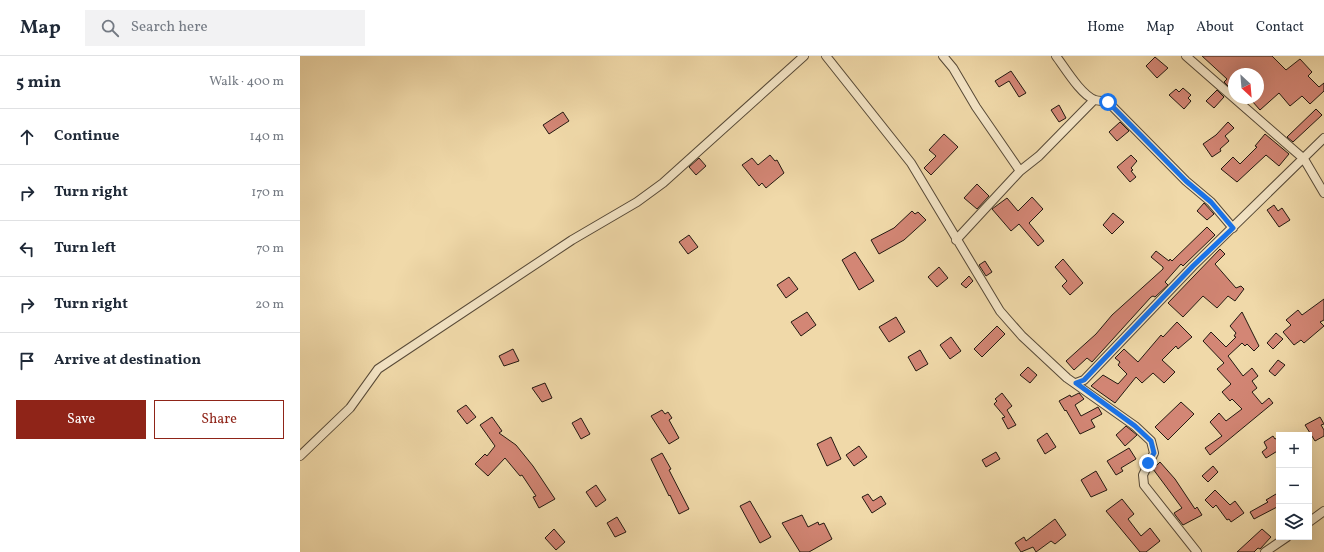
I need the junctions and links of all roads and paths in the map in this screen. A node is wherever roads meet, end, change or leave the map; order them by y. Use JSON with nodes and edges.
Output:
{"nodes":[{"id":1,"x":804,"y":56,"type":"edge"},
{"id":2,"x":826,"y":56,"type":"edge"},
{"id":3,"x":943,"y":56,"type":"edge"},
{"id":4,"x":1056,"y":56,"type":"edge"},
{"id":5,"x":1186,"y":56,"type":"edge"},
{"id":6,"x":1228,"y":93,"type":"edge"},
{"id":7,"x":1094,"y":100,"type":"junction"},
{"id":8,"x":1241,"y":104,"type":"edge"},
{"id":9,"x":1324,"y":138,"type":"edge"},
{"id":10,"x":1304,"y":158,"type":"junction"},
{"id":11,"x":1020,"y":171,"type":"junction"},
{"id":12,"x":1324,"y":193,"type":"edge"},
{"id":13,"x":1233,"y":228,"type":"junction"},
{"id":14,"x":956,"y":240,"type":"junction"},
{"id":15,"x":1076,"y":383,"type":"junction"},
{"id":16,"x":300,"y":456,"type":"edge"},
{"id":17,"x":1324,"y":511,"type":"edge"},
{"id":18,"x":1312,"y":520,"type":"edge"},
{"id":19,"x":1283,"y":540,"type":"edge"},
{"id":20,"x":1197,"y":552,"type":"edge"},
{"id":21,"x":1265,"y":552,"type":"edge"}],
"edges":[{"from":1,"to":16,"type":"street"},
{"from":2,"to":14,"type":"street"},
{"from":3,"to":11,"type":"street"},
{"from":4,"to":7,"type":"street"},
{"from":5,"to":6,"type":"street"},
{"from":7,"to":11,"type":"street"},
{"from":7,"to":13,"type":"street"},
{"from":8,"to":10,"type":"street"},
{"from":9,"to":10,"type":"street"},
{"from":10,"to":12,"type":"street"},
{"from":10,"to":13,"type":"street"},
{"from":11,"to":14,"type":"street"},
{"from":13,"to":15,"type":"street"},
{"from":14,"to":15,"type":"street"},
{"from":15,"to":20,"type":"street"},
{"from":17,"to":18,"type":"street"},
{"from":19,"to":21,"type":"street"}]}
